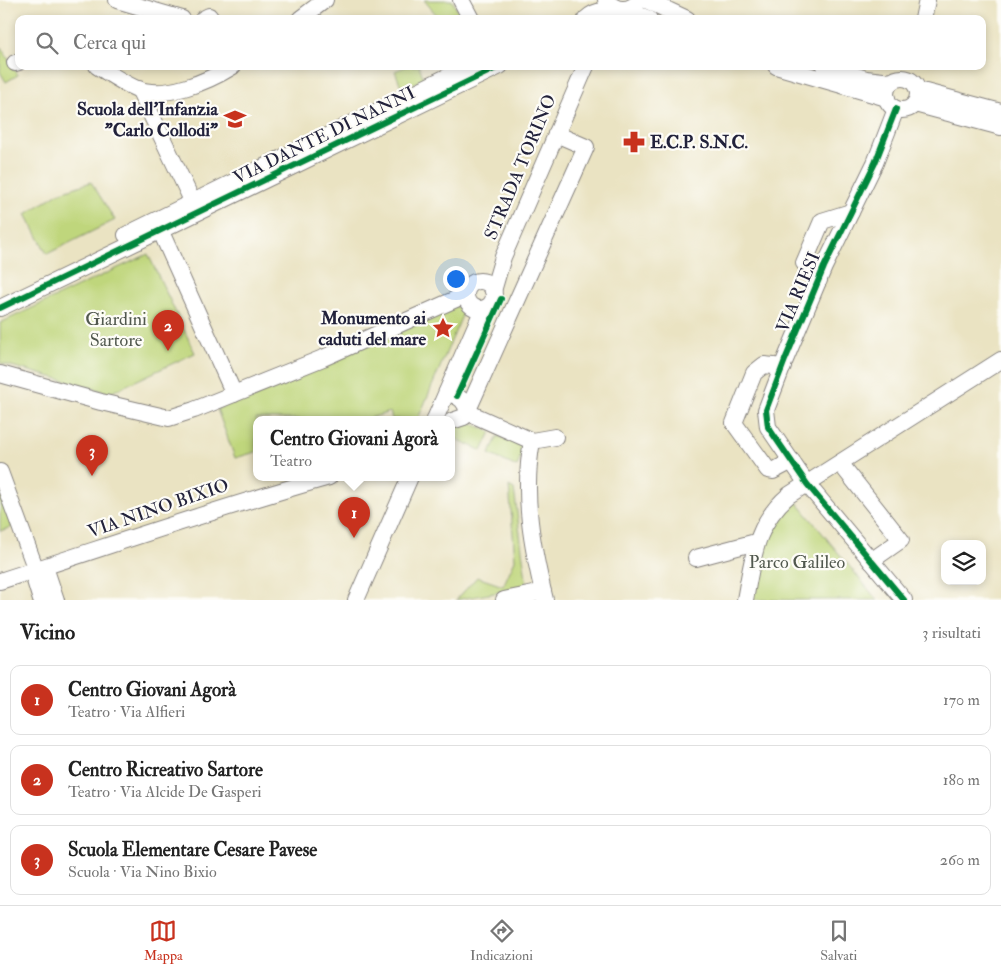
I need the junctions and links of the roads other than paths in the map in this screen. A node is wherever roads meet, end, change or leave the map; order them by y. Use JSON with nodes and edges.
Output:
{"nodes":[{"id":1,"x":116,"y":0,"type":"edge"},
{"id":2,"x":325,"y":0,"type":"edge"},
{"id":3,"x":461,"y":0,"type":"edge"},
{"id":4,"x":640,"y":0,"type":"edge"},
{"id":5,"x":646,"y":0,"type":"edge"},
{"id":6,"x":927,"y":0,"type":"edge"},
{"id":7,"x":605,"y":4,"type":"edge"},
{"id":8,"x":168,"y":15,"type":"edge"},
{"id":9,"x":305,"y":15,"type":"edge"},
{"id":10,"x":469,"y":15,"type":"edge"},
{"id":11,"x":590,"y":15,"type":"edge"},
{"id":12,"x":620,"y":15,"type":"edge"},
{"id":13,"x":622,"y":15,"type":"edge"},
{"id":14,"x":678,"y":15,"type":"edge"},
{"id":15,"x":924,"y":15,"type":"edge"},
{"id":16,"x":104,"y":70,"type":"edge"},
{"id":17,"x":225,"y":70,"type":"edge"},
{"id":18,"x":461,"y":70,"type":"edge"},
{"id":19,"x":491,"y":70,"type":"edge"},
{"id":20,"x":584,"y":70,"type":"edge"},
{"id":21,"x":788,"y":70,"type":"edge"},
{"id":22,"x":837,"y":70,"type":"edge"},
{"id":23,"x":891,"y":82,"type":"junction"},
{"id":24,"x":913,"y":85,"type":"edge"},
{"id":25,"x":139,"y":89,"type":"junction"},
{"id":26,"x":891,"y":104,"type":"junction"},
{"id":27,"x":1001,"y":112,"type":"edge"},
{"id":28,"x":1001,"y":127,"type":"edge"},
{"id":29,"x":556,"y":134,"type":"junction"},
{"id":30,"x":195,"y":207,"type":"junction"},
{"id":31,"x":158,"y":226,"type":"junction"},
{"id":32,"x":487,"y":286,"type":"junction"},
{"id":33,"x":465,"y":295,"type":"junction"},
{"id":34,"x":0,"y":296,"type":"edge"},
{"id":35,"x":0,"y":308,"type":"edge"},
{"id":36,"x":483,"y":309,"type":"junction"},
{"id":37,"x":1001,"y":360,"type":"edge"},
{"id":38,"x":782,"y":367,"type":"junction"},
{"id":39,"x":0,"y":374,"type":"edge"},
{"id":40,"x":447,"y":392,"type":"junction"},
{"id":41,"x":234,"y":394,"type":"junction"},
{"id":42,"x":467,"y":412,"type":"junction"},
{"id":43,"x":443,"y":416,"type":"edge"},
{"id":44,"x":455,"y":418,"type":"edge"},
{"id":45,"x":555,"y":437,"type":"dead end"},
{"id":46,"x":532,"y":441,"type":"junction"},
{"id":47,"x":792,"y":461,"type":"junction"},
{"id":48,"x":840,"y":463,"type":"junction"},
{"id":49,"x":0,"y":472,"type":"edge"},
{"id":50,"x":314,"y":481,"type":"edge"},
{"id":51,"x":408,"y":481,"type":"edge"},
{"id":52,"x":807,"y":484,"type":"junction"},
{"id":53,"x":756,"y":542,"type":"junction"},
{"id":54,"x":696,"y":558,"type":"dead end"},
{"id":55,"x":872,"y":561,"type":"junction"},
{"id":56,"x":38,"y":569,"type":"junction"},
{"id":57,"x":0,"y":581,"type":"edge"},
{"id":58,"x":544,"y":596,"type":"edge"},
{"id":59,"x":41,"y":600,"type":"edge"},
{"id":60,"x":56,"y":600,"type":"edge"},
{"id":61,"x":356,"y":600,"type":"edge"},
{"id":62,"x":504,"y":600,"type":"edge"},
{"id":63,"x":746,"y":600,"type":"edge"},
{"id":64,"x":904,"y":600,"type":"edge"}],
"edges":[{"from":1,"to":8,"type":"street"},
{"from":2,"to":9,"type":"street"},
{"from":3,"to":10,"type":"street"},
{"from":4,"to":13,"type":"street"},
{"from":5,"to":14,"type":"street"},
{"from":6,"to":15,"type":"street"},
{"from":7,"to":11,"type":"street"},
{"from":7,"to":12,"type":"street"},
{"from":16,"to":25,"type":"street"},
{"from":17,"to":25,"type":"street"},
{"from":18,"to":30,"type":"street","name":"VIA DANTE DI NANNI"},
{"from":19,"to":30,"type":"street","name":"VIA DANTE DI NANNI"},
{"from":20,"to":29,"type":"street","name":"STRADA TORINO"},
{"from":21,"to":26,"type":"street"},
{"from":22,"to":23,"type":"street"},
{"from":23,"to":24,"type":"street"},
{"from":23,"to":26,"type":"street","name":"VIA RIESI"},
{"from":24,"to":26,"type":"street"},
{"from":24,"to":27,"type":"street"},
{"from":24,"to":28,"type":"street"},
{"from":25,"to":30,"type":"street"},
{"from":26,"to":38,"type":"street","name":"VIA RIESI"},
{"from":29,"to":32,"type":"street","name":"STRADA TORINO"},
{"from":29,"to":42,"type":"street"},
{"from":30,"to":31,"type":"street","name":"VIA DANTE DI NANNI"},
{"from":31,"to":34,"type":"street","name":"VIA DANTE DI NANNI"},
{"from":31,"to":35,"type":"street","name":"VIA DANTE DI NANNI"},
{"from":31,"to":41,"type":"street"},
{"from":32,"to":33,"type":"street"},
{"from":32,"to":36,"type":"street"},
{"from":33,"to":36,"type":"street"},
{"from":33,"to":41,"type":"street"},
{"from":36,"to":40,"type":"street"},
{"from":37,"to":48,"type":"street"},
{"from":38,"to":47,"type":"street","name":"VIA RIESI"},
{"from":38,"to":47,"type":"street"},
{"from":39,"to":41,"type":"street"},
{"from":40,"to":42,"type":"street"},
{"from":40,"to":43,"type":"street"},
{"from":42,"to":44,"type":"street"},
{"from":42,"to":46,"type":"street"},
{"from":45,"to":46,"type":"street"},
{"from":46,"to":58,"type":"street"},
{"from":47,"to":52,"type":"street","name":"VIA RIESI"},
{"from":48,"to":52,"type":"street"},
{"from":48,"to":55,"type":"street"},
{"from":49,"to":56,"type":"street"},
{"from":50,"to":56,"type":"street","name":"VIA NINO BIXIO"},
{"from":51,"to":61,"type":"street"},
{"from":52,"to":53,"type":"street"},
{"from":52,"to":55,"type":"street","name":"VIA RIESI"},
{"from":53,"to":54,"type":"street"},
{"from":53,"to":63,"type":"street"},
{"from":55,"to":64,"type":"street","name":"VIA RIESI"},
{"from":56,"to":57,"type":"street","name":"VIA NINO BIXIO"},
{"from":56,"to":59,"type":"street"},
{"from":56,"to":60,"type":"street"},
{"from":58,"to":62,"type":"street"}]}
